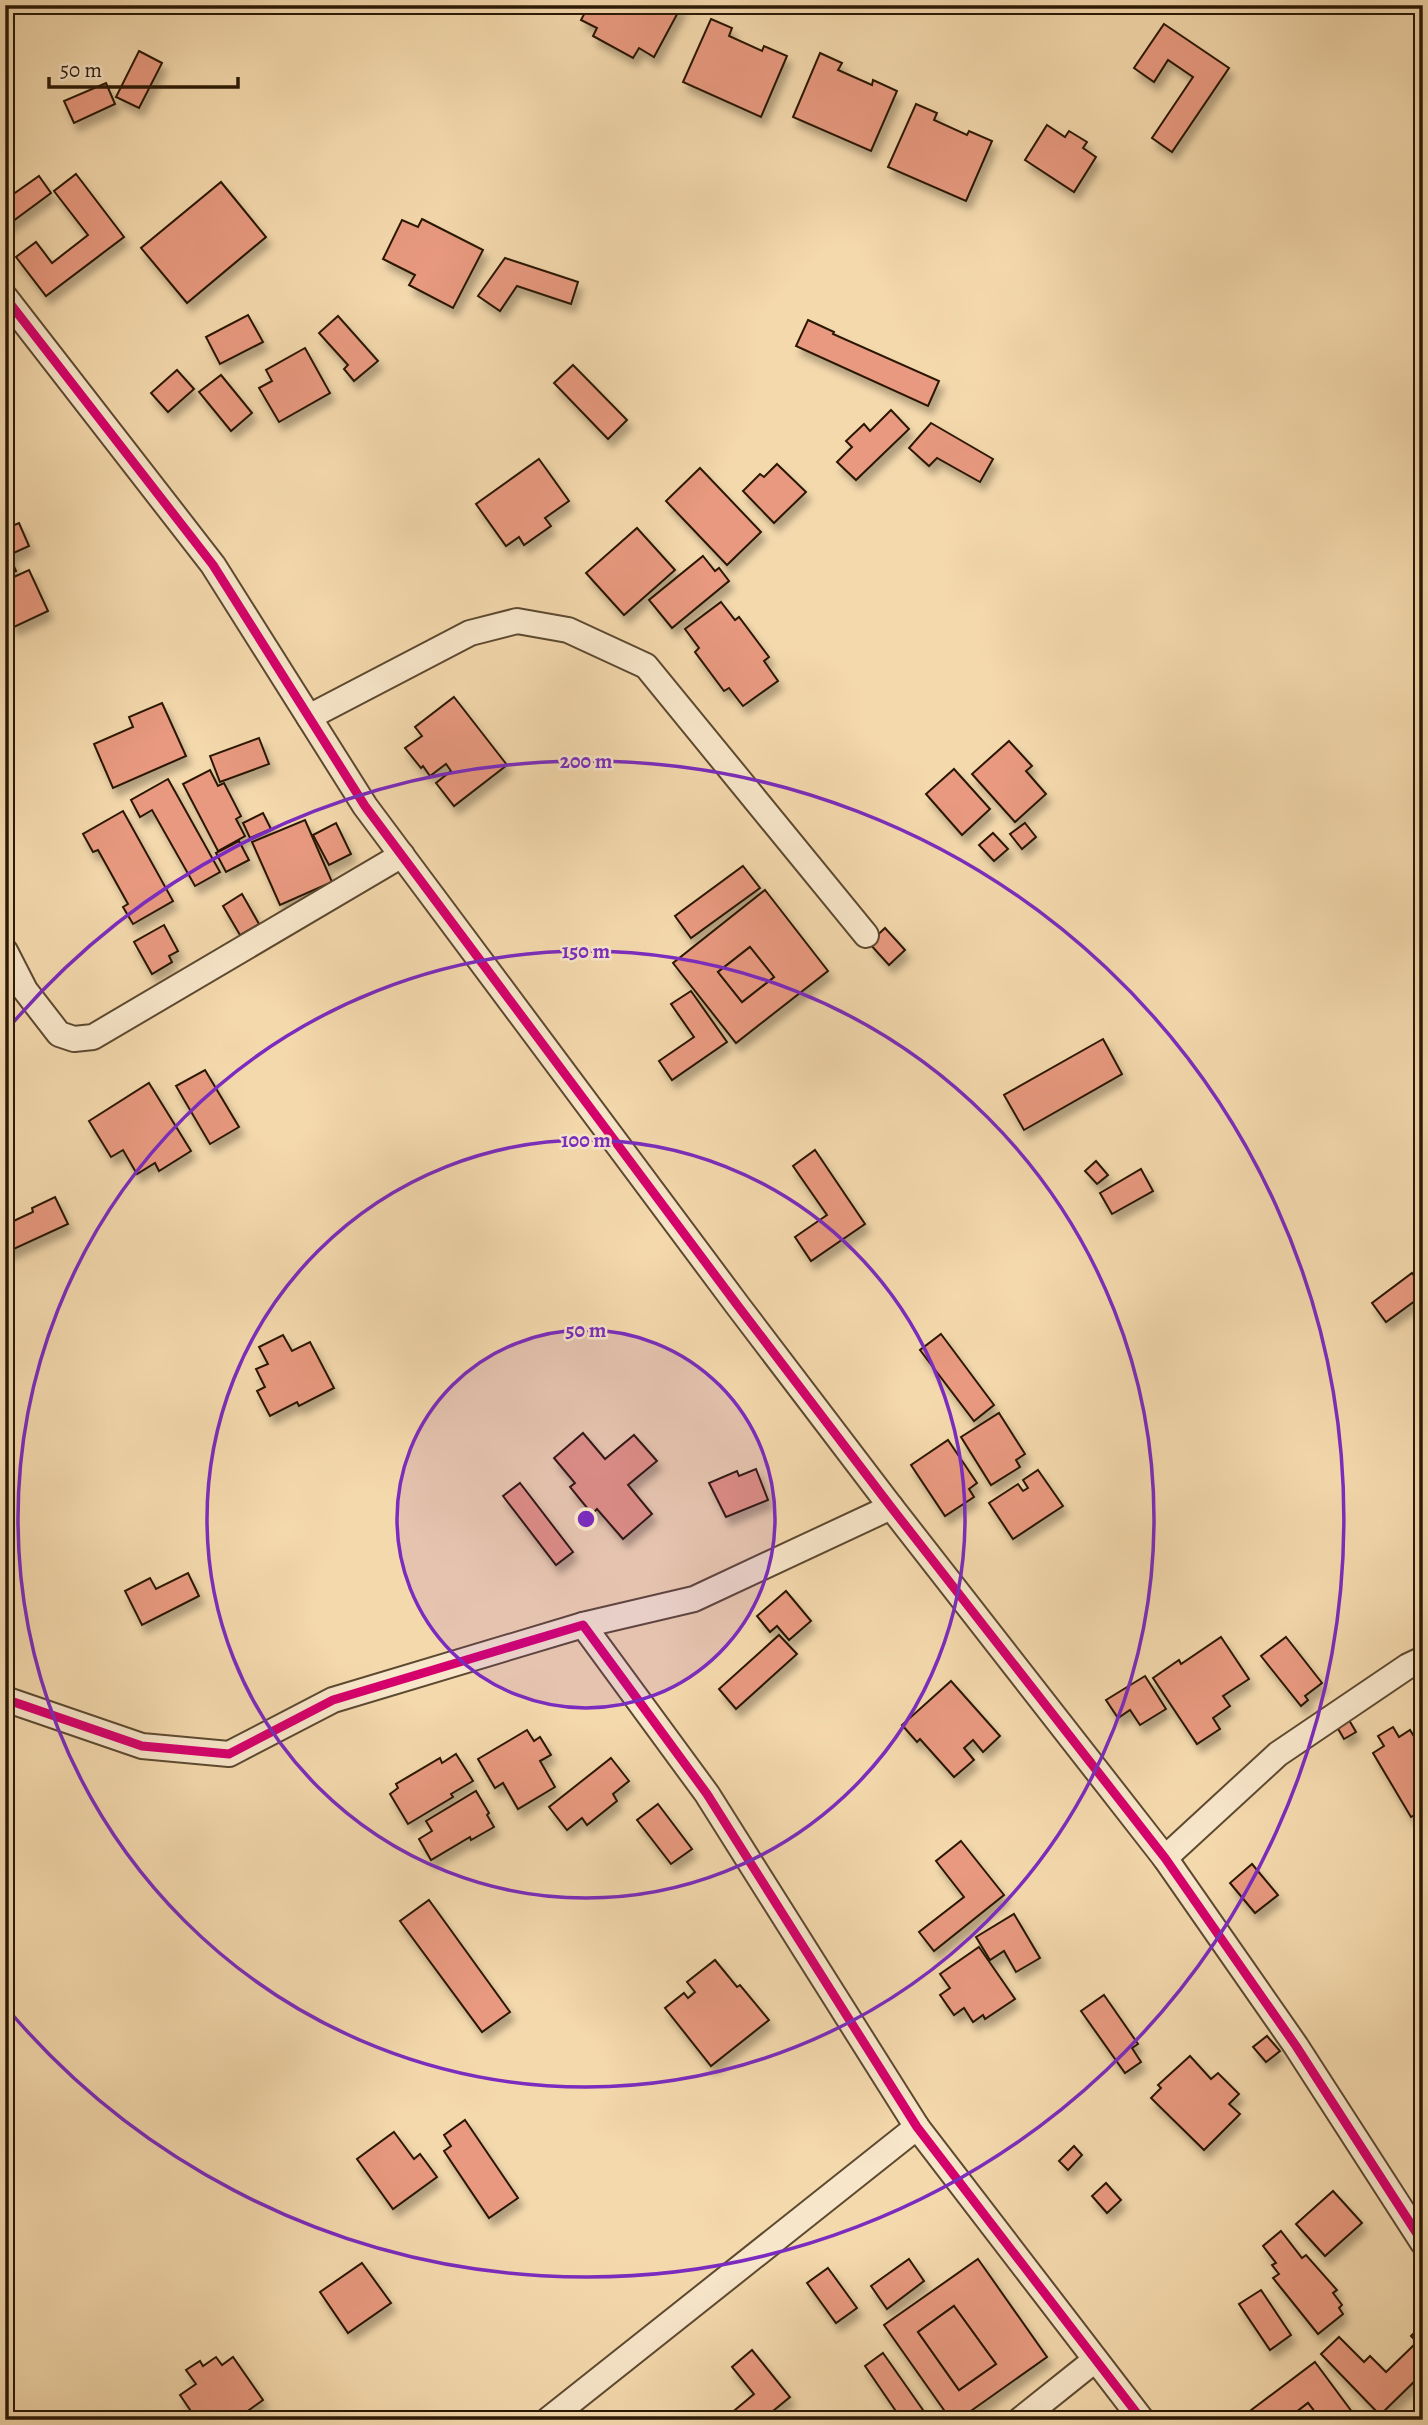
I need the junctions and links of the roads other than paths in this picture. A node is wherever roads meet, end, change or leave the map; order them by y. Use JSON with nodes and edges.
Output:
{"nodes":[{"id":1,"x":5,"y":297,"type":"edge"},
{"id":2,"x":309,"y":717,"type":"junction"},
{"id":3,"x":402,"y":855,"type":"junction"},
{"id":4,"x":866,"y":935,"type":"dead end"},
{"id":5,"x":5,"y":951,"type":"edge"},
{"id":6,"x":891,"y":1507,"type":"junction"},
{"id":7,"x":583,"y":1625,"type":"junction"},
{"id":8,"x":1423,"y":1659,"type":"edge"},
{"id":9,"x":5,"y":1699,"type":"edge"},
{"id":10,"x":1165,"y":1858,"type":"junction"},
{"id":11,"x":917,"y":2127,"type":"junction"},
{"id":12,"x":1423,"y":2243,"type":"edge"},
{"id":13,"x":1095,"y":2360,"type":"junction"},
{"id":14,"x":548,"y":2420,"type":"edge"},
{"id":15,"x":1020,"y":2420,"type":"edge"},
{"id":16,"x":1142,"y":2420,"type":"edge"}],
"edges":[{"from":1,"to":2,"type":"street"},
{"from":2,"to":3,"type":"street"},
{"from":2,"to":4,"type":"street"},
{"from":3,"to":5,"type":"street"},
{"from":3,"to":6,"type":"street"},
{"from":6,"to":7,"type":"street"},
{"from":6,"to":10,"type":"street"},
{"from":7,"to":9,"type":"street"},
{"from":7,"to":11,"type":"street"},
{"from":8,"to":10,"type":"street"},
{"from":10,"to":12,"type":"street"},
{"from":11,"to":13,"type":"street"},
{"from":11,"to":14,"type":"street"},
{"from":13,"to":15,"type":"street"},
{"from":13,"to":16,"type":"street"}]}
